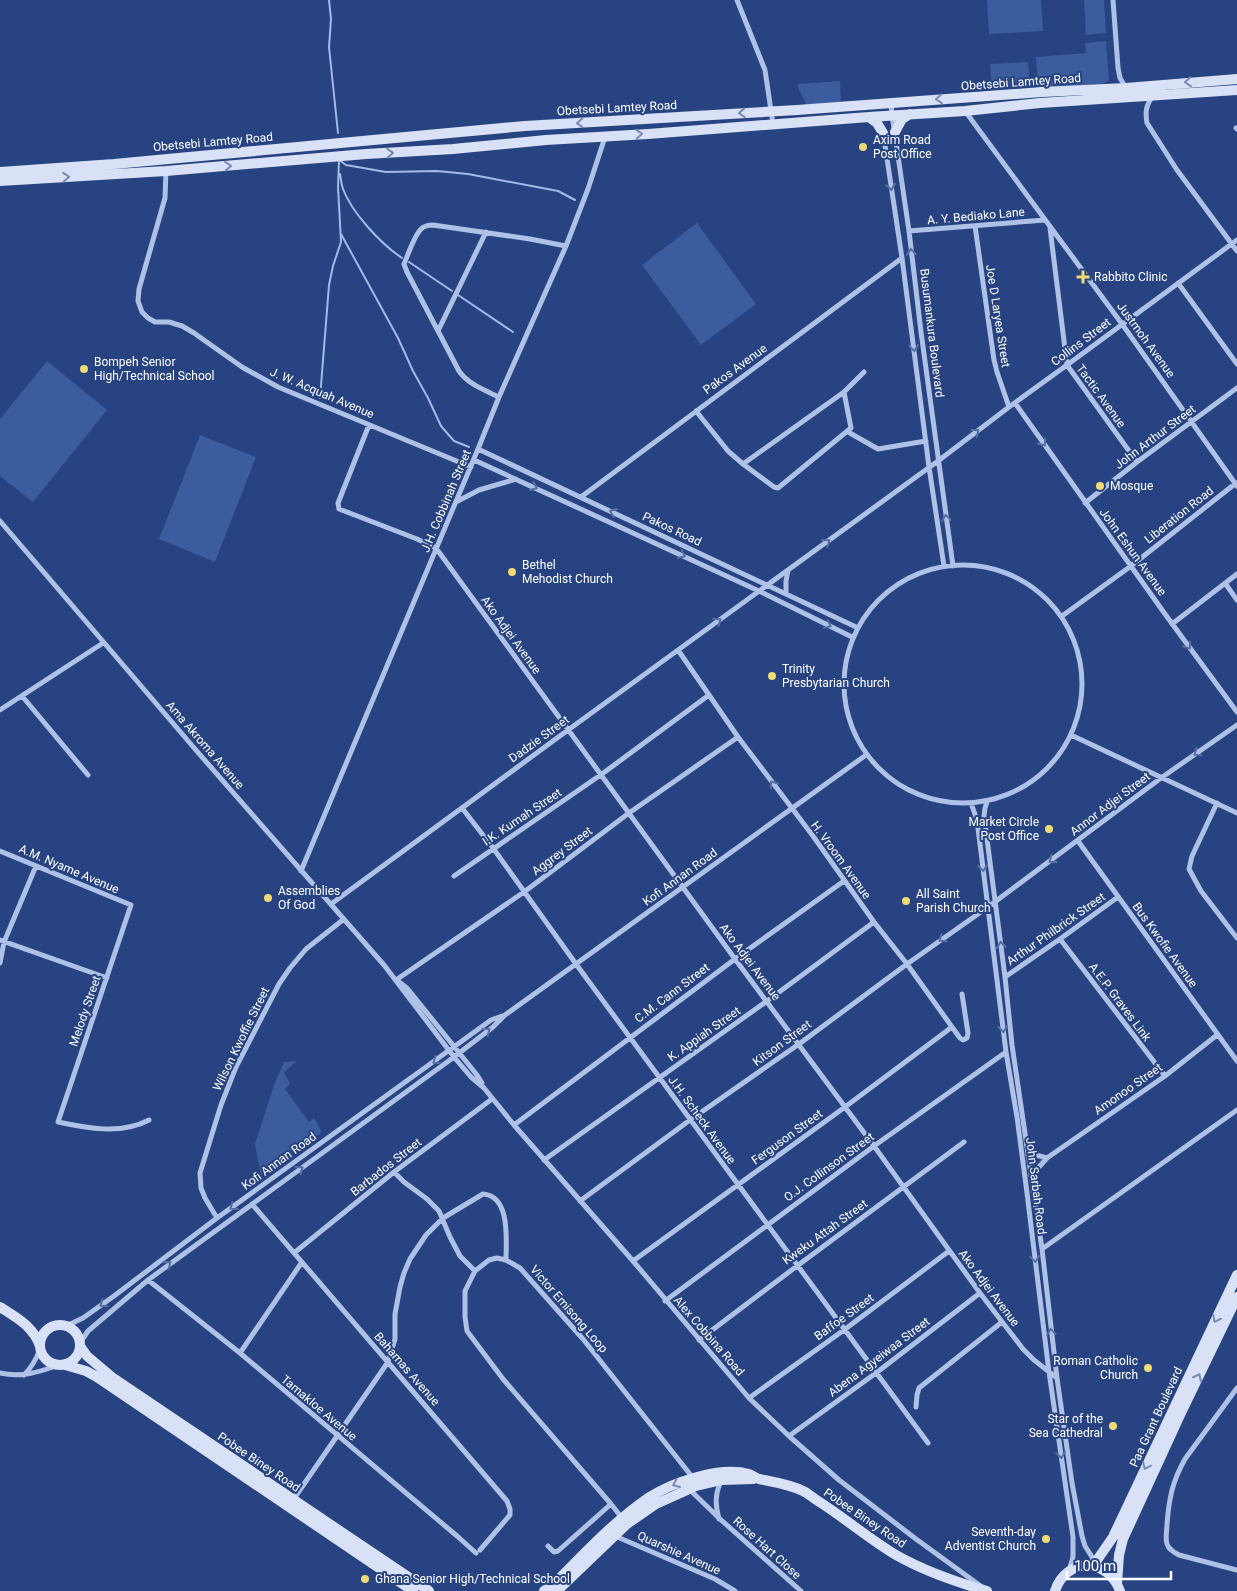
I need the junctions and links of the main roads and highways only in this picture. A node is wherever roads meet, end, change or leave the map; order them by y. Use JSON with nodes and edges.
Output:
{"nodes":[{"id":1,"x":1237,"y":79,"type":"edge"},
{"id":2,"x":1237,"y":90,"type":"edge"},
{"id":3,"x":1126,"y":93,"type":"junction"},
{"id":4,"x":910,"y":114,"type":"junction"},
{"id":5,"x":869,"y":116,"type":"junction"},
{"id":6,"x":895,"y":132,"type":"road end"},
{"id":7,"x":883,"y":133,"type":"road end"},
{"id":8,"x":0,"y":172,"type":"edge"},
{"id":9,"x":0,"y":181,"type":"edge"},
{"id":10,"x":1237,"y":1276,"type":"edge"},
{"id":11,"x":1237,"y":1297,"type":"edge"},
{"id":12,"x":0,"y":1307,"type":"edge"},
{"id":13,"x":24,"y":1322,"type":"junction"},
{"id":14,"x":54,"y":1326,"type":"junction"},
{"id":15,"x":80,"y":1344,"type":"junction"},
{"id":16,"x":40,"y":1347,"type":"junction"},
{"id":17,"x":62,"y":1365,"type":"junction"},
{"id":18,"x":757,"y":1478,"type":"junction"},
{"id":19,"x":1092,"y":1566,"type":"junction"},
{"id":20,"x":959,"y":1587,"type":"edge"},
{"id":21,"x":1057,"y":1587,"type":"edge"},
{"id":22,"x":1118,"y":1588,"type":"edge"},
{"id":23,"x":412,"y":1591,"type":"edge"},
{"id":24,"x":429,"y":1591,"type":"edge"},
{"id":25,"x":544,"y":1591,"type":"edge"},
{"id":26,"x":558,"y":1591,"type":"edge"},
{"id":27,"x":987,"y":1591,"type":"edge"},
{"id":28,"x":1046,"y":1591,"type":"edge"}],
"edges":[{"from":1,"to":3,"type":"main road","name":"Obetsebi Lamtey Road","one_way":true},
{"from":2,"to":3,"type":"main road","name":"Obetsebi Lamtey Road"},
{"from":3,"to":4,"type":"main road","name":"Obetsebi Lamtey Road"},
{"from":3,"to":8,"type":"main road","name":"Obetsebi Lamtey Road","one_way":true},
{"from":4,"to":5,"type":"main road","name":"Obetsebi Lamtey Road"},
{"from":4,"to":6,"type":"main road"},
{"from":5,"to":7,"type":"main road"},
{"from":9,"to":5,"type":"main road","name":"Obetsebi Lamtey Road","one_way":true},
{"from":10,"to":19,"type":"main road","name":"Paa Grant Boulevard","one_way":true},
{"from":22,"to":11,"type":"main road","name":"Paa Grant Boulevard","one_way":true},
{"from":12,"to":13,"type":"main road"},
{"from":13,"to":14,"type":"main road"},
{"from":13,"to":16,"type":"main road"},
{"from":14,"to":15,"type":"main road"},
{"from":14,"to":16,"type":"main road"},
{"from":15,"to":17,"type":"main road"},
{"from":15,"to":24,"type":"main road","name":"Pobee Biney Road"},
{"from":16,"to":17,"type":"main road"},
{"from":17,"to":23,"type":"main road","name":"Pobee Biney Road"},
{"from":18,"to":20,"type":"main road","name":"Pobee Biney Road"},
{"from":18,"to":25,"type":"main road","name":"Pobee Biney Road","one_way":true},
{"from":18,"to":26,"type":"main road","name":"Pobee Biney Road"},
{"from":19,"to":21,"type":"main road"},
{"from":19,"to":22,"type":"main road"},
{"from":20,"to":27,"type":"main road","name":"Pobee Biney Road"},
{"from":21,"to":28,"type":"main road"}]}
